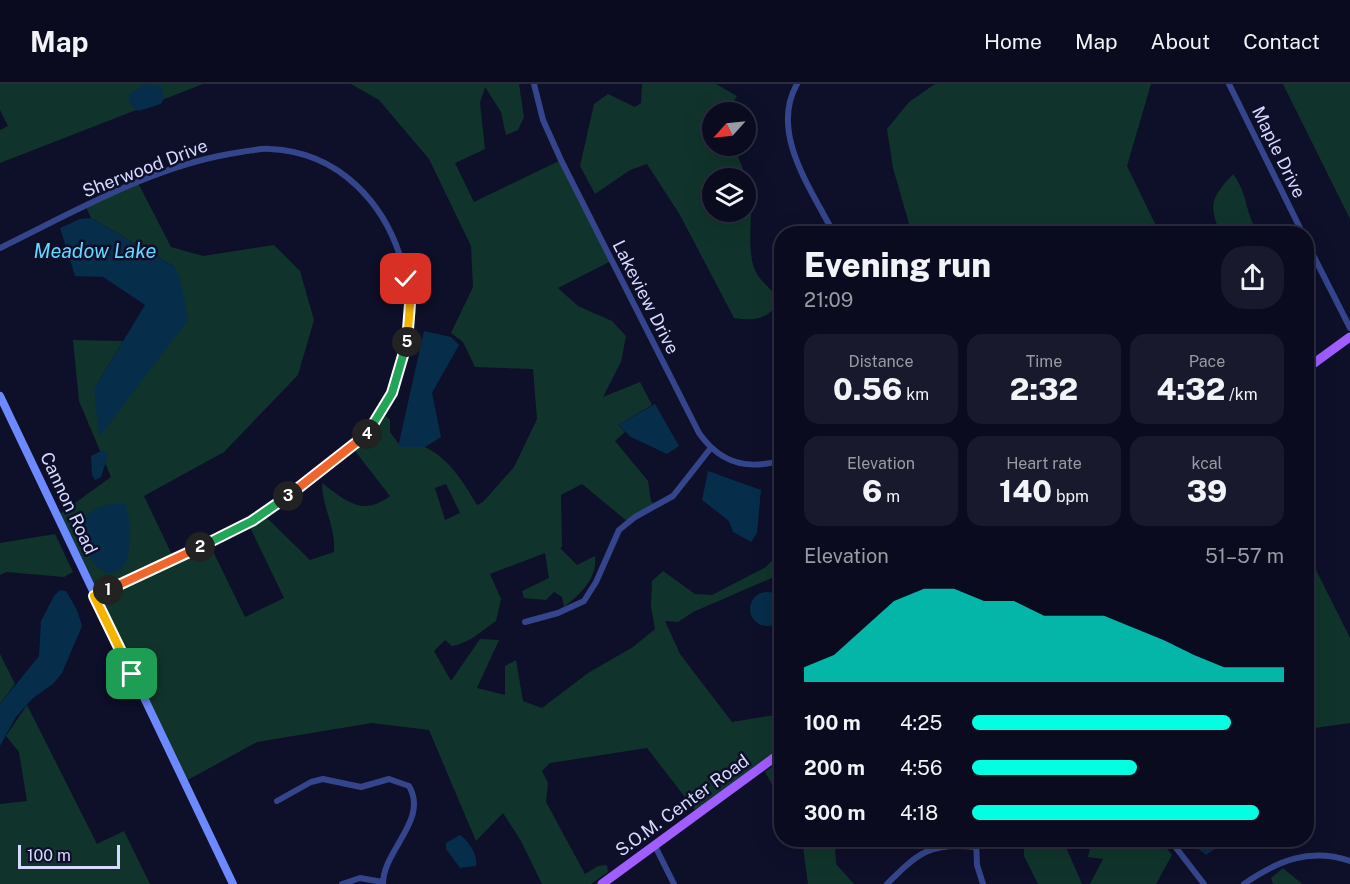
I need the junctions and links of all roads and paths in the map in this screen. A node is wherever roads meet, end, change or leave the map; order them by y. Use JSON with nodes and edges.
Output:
{"nodes":[{"id":1,"x":534,"y":84,"type":"edge"},
{"id":2,"x":797,"y":84,"type":"edge"},
{"id":3,"x":1229,"y":84,"type":"edge"},
{"id":4,"x":830,"y":226,"type":"edge"},
{"id":5,"x":1299,"y":226,"type":"edge"},
{"id":6,"x":0,"y":248,"type":"edge"},
{"id":7,"x":1314,"y":257,"type":"edge"},
{"id":8,"x":1350,"y":328,"type":"edge"},
{"id":9,"x":1350,"y":337,"type":"edge"},
{"id":10,"x":1314,"y":363,"type":"edge"},
{"id":11,"x":0,"y":396,"type":"edge"},
{"id":12,"x":710,"y":448,"type":"junction"},
{"id":13,"x":774,"y":461,"type":"edge"},
{"id":14,"x":94,"y":596,"type":"junction"},
{"id":15,"x":525,"y":622,"type":"dead end"},
{"id":16,"x":774,"y":758,"type":"edge"},
{"id":17,"x":278,"y":801,"type":"dead end"},
{"id":18,"x":655,"y":846,"type":"junction"},
{"id":19,"x":938,"y":847,"type":"edge"},
{"id":20,"x":976,"y":847,"type":"edge"},
{"id":21,"x":1175,"y":847,"type":"edge"},
{"id":22,"x":1350,"y":861,"type":"edge"},
{"id":23,"x":383,"y":883,"type":"edge"},
{"id":24,"x":233,"y":884,"type":"edge"},
{"id":25,"x":342,"y":884,"type":"edge"},
{"id":26,"x":602,"y":884,"type":"edge"},
{"id":27,"x":674,"y":884,"type":"edge"},
{"id":28,"x":887,"y":884,"type":"edge"},
{"id":29,"x":983,"y":884,"type":"edge"},
{"id":30,"x":1204,"y":884,"type":"edge"},
{"id":31,"x":1244,"y":884,"type":"edge"}],
"edges":[{"from":1,"to":12,"type":"street","name":"Lakeview Drive"},
{"from":2,"to":4,"type":"street"},
{"from":3,"to":5,"type":"street","name":"Maple Drive"},
{"from":6,"to":14,"type":"street","name":"Sherwood Drive"},
{"from":7,"to":8,"type":"street"},
{"from":9,"to":10,"type":"main road"},
{"from":11,"to":14,"type":"main road","name":"Cannon Road"},
{"from":12,"to":13,"type":"street"},
{"from":12,"to":15,"type":"street"},
{"from":14,"to":24,"type":"main road","name":"Cannon Road"},
{"from":16,"to":18,"type":"main road","name":"S.O.M. Center Road"},
{"from":17,"to":23,"type":"street"},
{"from":18,"to":26,"type":"main road","name":"S.O.M. Center Road"},
{"from":18,"to":27,"type":"street"},
{"from":19,"to":28,"type":"street"},
{"from":20,"to":29,"type":"street"},
{"from":21,"to":30,"type":"street"},
{"from":22,"to":31,"type":"street"},
{"from":23,"to":25,"type":"street"}]}
